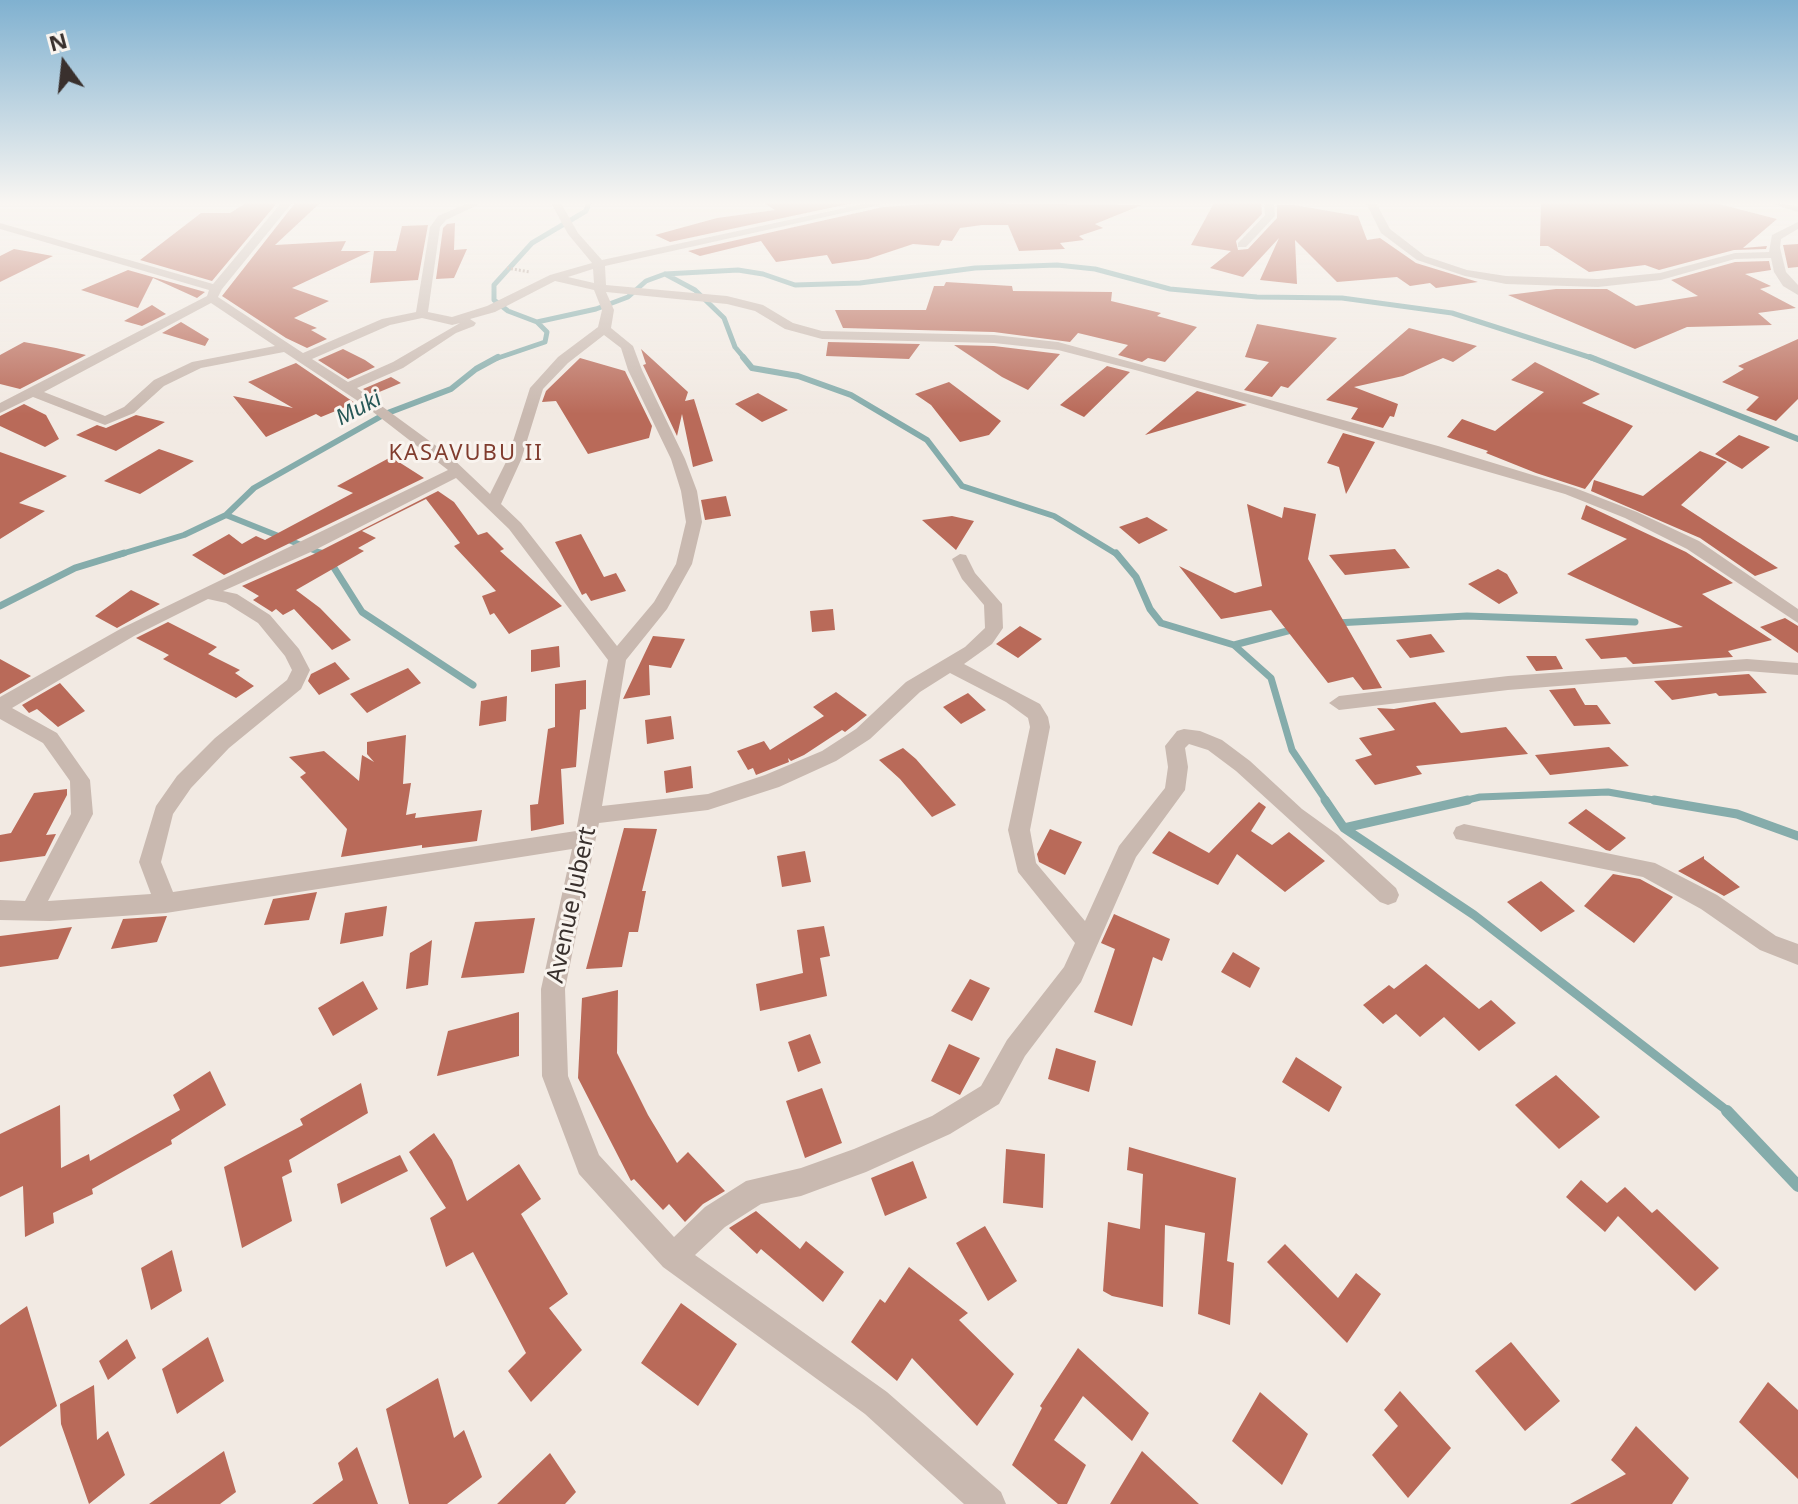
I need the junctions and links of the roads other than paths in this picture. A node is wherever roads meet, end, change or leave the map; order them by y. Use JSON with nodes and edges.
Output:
{"nodes":[{"id":1,"x":151,"y":273,"type":"edge"},
{"id":2,"x":230,"y":273,"type":"edge"},
{"id":3,"x":428,"y":273,"type":"edge"},
{"id":4,"x":567,"y":273,"type":"edge"},
{"id":5,"x":600,"y":273,"type":"edge"},
{"id":6,"x":1466,"y":273,"type":"edge"},
{"id":7,"x":1671,"y":273,"type":"edge"},
{"id":8,"x":1782,"y":273,"type":"edge"},
{"id":9,"x":554,"y":277,"type":"junction"},
{"id":10,"x":1798,"y":291,"type":"edge"},
{"id":11,"x":214,"y":293,"type":"junction"},
{"id":12,"x":604,"y":306,"type":"junction"},
{"id":13,"x":422,"y":314,"type":"junction"},
{"id":14,"x":452,"y":325,"type":"junction"},
{"id":15,"x":284,"y":348,"type":"junction"},
{"id":16,"x":300,"y":359,"type":"junction"},
{"id":17,"x":347,"y":387,"type":"junction"},
{"id":18,"x":35,"y":393,"type":"junction"},
{"id":19,"x":0,"y":409,"type":"edge"},
{"id":20,"x":458,"y":471,"type":"junction"},
{"id":21,"x":494,"y":503,"type":"junction"},
{"id":22,"x":960,"y":559,"type":"dead end"},
{"id":23,"x":206,"y":593,"type":"junction"},
{"id":24,"x":1798,"y":617,"type":"edge"},
{"id":25,"x":617,"y":659,"type":"junction"},
{"id":26,"x":948,"y":664,"type":"junction"},
{"id":27,"x":1798,"y":669,"type":"edge"},
{"id":28,"x":1339,"y":703,"type":"dead end"},
{"id":29,"x":0,"y":708,"type":"edge"},
{"id":30,"x":588,"y":827,"type":"junction"},
{"id":31,"x":1464,"y":833,"type":"dead end"},
{"id":32,"x":1388,"y":895,"type":"dead end"},
{"id":33,"x":166,"y":903,"type":"junction"},
{"id":34,"x":0,"y":910,"type":"edge"},
{"id":35,"x":31,"y":911,"type":"junction"},
{"id":36,"x":1088,"y":941,"type":"junction"},
{"id":37,"x":1798,"y":955,"type":"edge"},
{"id":38,"x":673,"y":1257,"type":"junction"},
{"id":39,"x":989,"y":1504,"type":"edge"}],
"edges":[{"from":1,"to":11,"type":"street"},
{"from":2,"to":11,"type":"street"},
{"from":3,"to":13,"type":"street"},
{"from":4,"to":9,"type":"street"},
{"from":5,"to":12,"type":"street"},
{"from":6,"to":7,"type":"street"},
{"from":8,"to":10,"type":"street"},
{"from":9,"to":12,"type":"street"},
{"from":9,"to":14,"type":"street"},
{"from":11,"to":15,"type":"street"},
{"from":11,"to":18,"type":"street"},
{"from":12,"to":21,"type":"street"},
{"from":12,"to":24,"type":"street"},
{"from":12,"to":25,"type":"street","name":"Avenue Jubert"},
{"from":13,"to":14,"type":"street"},
{"from":13,"to":16,"type":"street"},
{"from":14,"to":17,"type":"street"},
{"from":15,"to":16,"type":"street"},
{"from":15,"to":18,"type":"street"},
{"from":16,"to":17,"type":"street"},
{"from":17,"to":20,"type":"street"},
{"from":18,"to":19,"type":"street"},
{"from":20,"to":21,"type":"street"},
{"from":20,"to":23,"type":"street"},
{"from":21,"to":25,"type":"street"},
{"from":22,"to":26,"type":"street"},
{"from":23,"to":29,"type":"street"},
{"from":23,"to":33,"type":"street"},
{"from":25,"to":30,"type":"street","name":"Avenue Jubert"},
{"from":26,"to":30,"type":"street"},
{"from":26,"to":36,"type":"street"},
{"from":27,"to":28,"type":"street"},
{"from":29,"to":35,"type":"street"},
{"from":30,"to":33,"type":"street"},
{"from":30,"to":38,"type":"street","name":"Avenue Jubert"},
{"from":31,"to":37,"type":"street"},
{"from":32,"to":36,"type":"street"},
{"from":33,"to":35,"type":"street"},
{"from":34,"to":35,"type":"street"},
{"from":36,"to":38,"type":"street"},
{"from":38,"to":39,"type":"street","name":"Avenue Jubert"}]}
